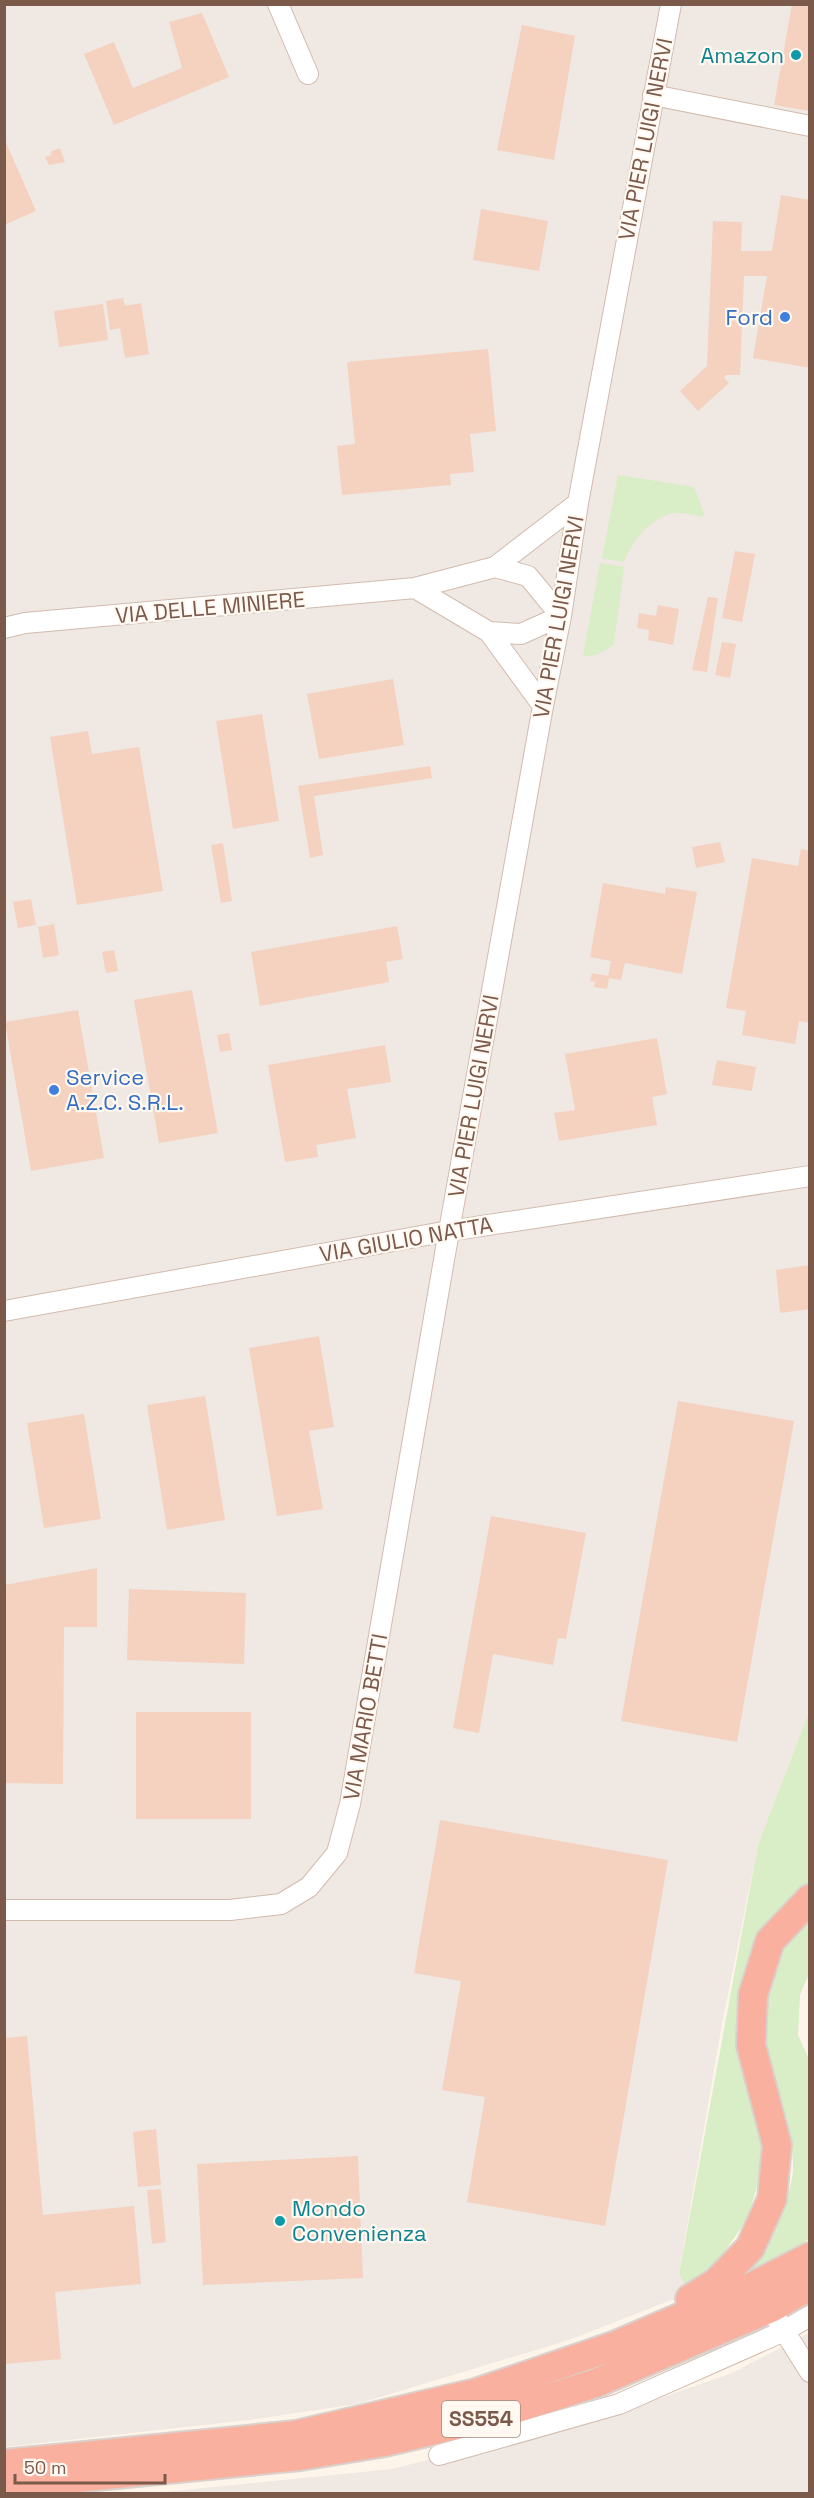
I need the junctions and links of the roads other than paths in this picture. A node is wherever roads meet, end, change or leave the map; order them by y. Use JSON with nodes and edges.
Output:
{"nodes":[{"id":1,"x":278,"y":4,"type":"edge"},
{"id":2,"x":670,"y":4,"type":"edge"},
{"id":3,"x":308,"y":74,"type":"dead end"},
{"id":4,"x":653,"y":95,"type":"junction"},
{"id":5,"x":810,"y":126,"type":"edge"},
{"id":6,"x":578,"y":503,"type":"junction"},
{"id":7,"x":495,"y":567,"type":"junction"},
{"id":8,"x":416,"y":588,"type":"junction"},
{"id":9,"x":561,"y":616,"type":"junction"},
{"id":10,"x":4,"y":628,"type":"edge"},
{"id":11,"x":489,"y":632,"type":"junction"},
{"id":12,"x":543,"y":706,"type":"junction"},
{"id":13,"x":810,"y":1176,"type":"edge"},
{"id":14,"x":449,"y":1231,"type":"junction"},
{"id":15,"x":4,"y":1311,"type":"edge"},
{"id":16,"x":810,"y":1899,"type":"edge"},
{"id":17,"x":4,"y":1910,"type":"edge"},
{"id":18,"x":810,"y":2257,"type":"edge"},
{"id":19,"x":810,"y":2286,"type":"edge"},
{"id":20,"x":810,"y":2316,"type":"edge"},
{"id":21,"x":778,"y":2319,"type":"junction"},
{"id":22,"x":614,"y":2346,"type":"junction"},
{"id":23,"x":810,"y":2372,"type":"edge"},
{"id":24,"x":439,"y":2455,"type":"dead end"},
{"id":25,"x":4,"y":2464,"type":"edge"},
{"id":26,"x":4,"y":2485,"type":"edge"}],
"edges":[{"from":1,"to":3,"type":"street"},
{"from":2,"to":4,"type":"street","name":"VIA PIER LUIGI NERVI"},
{"from":4,"to":5,"type":"street"},
{"from":4,"to":6,"type":"street","name":"VIA PIER LUIGI NERVI"},
{"from":6,"to":7,"type":"street","name":"VIA DELLE MINIERE"},
{"from":6,"to":9,"type":"street","name":"VIA PIER LUIGI NERVI"},
{"from":7,"to":8,"type":"street","name":"VIA DELLE MINIERE"},
{"from":7,"to":9,"type":"street"},
{"from":8,"to":10,"type":"street","name":"VIA DELLE MINIERE"},
{"from":8,"to":11,"type":"street"},
{"from":9,"to":11,"type":"street"},
{"from":9,"to":12,"type":"street","name":"VIA PIER LUIGI NERVI"},
{"from":11,"to":12,"type":"street"},
{"from":12,"to":14,"type":"street","name":"VIA PIER LUIGI NERVI"},
{"from":13,"to":14,"type":"street","name":"VIA GIULIO NATTA"},
{"from":14,"to":15,"type":"street","name":"VIA GIULIO NATTA"},
{"from":14,"to":17,"type":"street","name":"VIA MARIO BETTI"},
{"from":16,"to":22,"type":"highway"},
{"from":18,"to":22,"type":"highway","number":"SS554"},
{"from":19,"to":21,"type":"highway","number":"SS554"},
{"from":20,"to":21,"type":"street"},
{"from":21,"to":23,"type":"street"},
{"from":21,"to":24,"type":"street"},
{"from":21,"to":26,"type":"highway","number":"SS554"},
{"from":22,"to":25,"type":"highway","number":"SS554"}]}
